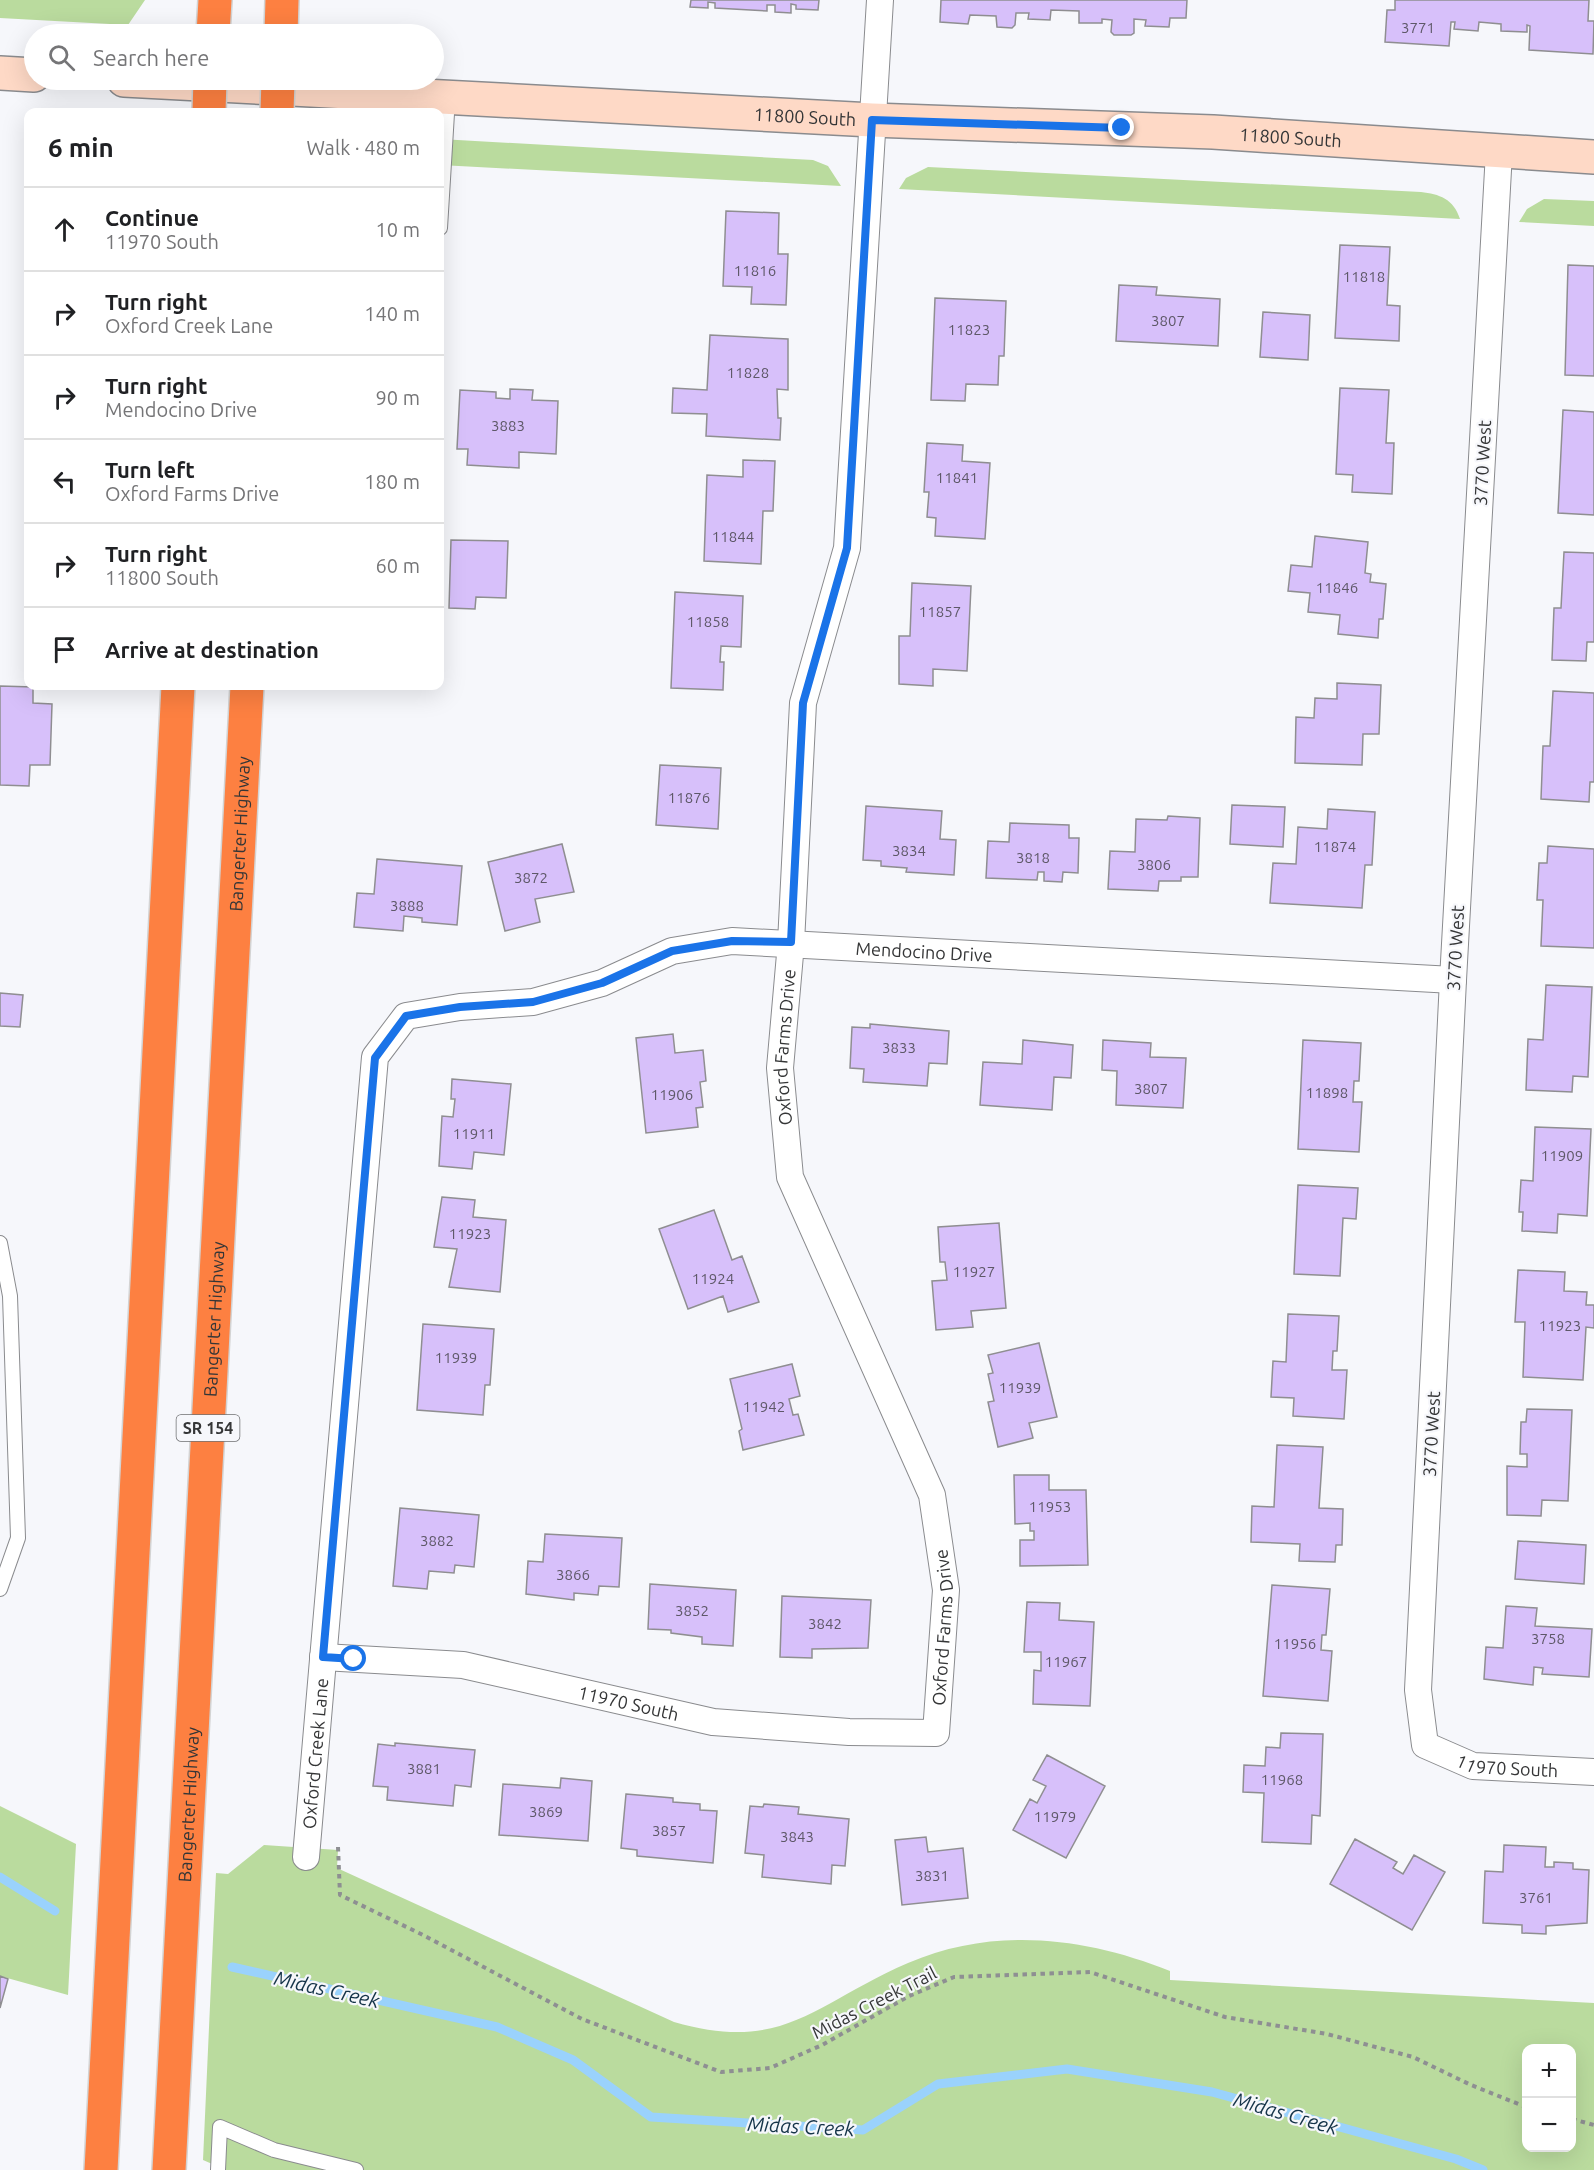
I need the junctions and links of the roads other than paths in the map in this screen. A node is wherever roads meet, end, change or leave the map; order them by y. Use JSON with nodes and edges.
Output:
{"nodes":[{"id":1,"x":215,"y":0,"type":"edge"},
{"id":2,"x":282,"y":0,"type":"edge"},
{"id":3,"x":880,"y":0,"type":"edge"},
{"id":4,"x":214,"y":24,"type":"edge"},
{"id":5,"x":281,"y":24,"type":"edge"},
{"id":6,"x":0,"y":73,"type":"edge"},
{"id":7,"x":24,"y":74,"type":"edge"},
{"id":8,"x":210,"y":90,"type":"edge"},
{"id":9,"x":278,"y":90,"type":"edge"},
{"id":10,"x":315,"y":90,"type":"edge"},
{"id":11,"x":448,"y":97,"type":"junction"},
{"id":12,"x":209,"y":108,"type":"edge"},
{"id":13,"x":277,"y":108,"type":"edge"},
{"id":14,"x":872,"y":120,"type":"junction"},
{"id":15,"x":1499,"y":152,"type":"junction"},
{"id":16,"x":1594,"y":157,"type":"edge"},
{"id":17,"x":444,"y":162,"type":"edge"},
{"id":18,"x":178,"y":690,"type":"edge"},
{"id":19,"x":247,"y":690,"type":"edge"},
{"id":20,"x":791,"y":942,"type":"junction"},
{"id":21,"x":1453,"y":980,"type":"junction"},
{"id":22,"x":406,"y":1016,"type":"joint"},
{"id":23,"x":0,"y":1243,"type":"edge"},
{"id":24,"x":0,"y":1589,"type":"edge"},
{"id":25,"x":323,"y":1657,"type":"junction"},
{"id":26,"x":936,"y":1733,"type":"joint"},
{"id":27,"x":1425,"y":1745,"type":"joint"},
{"id":28,"x":1594,"y":1772,"type":"edge"},
{"id":29,"x":306,"y":1857,"type":"dead end"},
{"id":30,"x":101,"y":2170,"type":"edge"},
{"id":31,"x":169,"y":2170,"type":"edge"},
{"id":32,"x":218,"y":2170,"type":"edge"},
{"id":33,"x":356,"y":2170,"type":"edge"}],
"edges":[{"from":1,"to":4,"type":"highway"},
{"from":2,"to":5,"type":"highway"},
{"from":3,"to":14,"type":"street","name":"Oxford Farms Drive"},
{"from":6,"to":7,"type":"main road"},
{"from":8,"to":12,"type":"highway","bridge":true},
{"from":9,"to":13,"type":"highway","bridge":true},
{"from":10,"to":11,"type":"main road","name":"11800 South"},
{"from":11,"to":14,"type":"main road","name":"11800 South"},
{"from":11,"to":17,"type":"lane"},
{"from":14,"to":15,"type":"main road","name":"11800 South"},
{"from":14,"to":20,"type":"street","name":"Oxford Farms Drive"},
{"from":15,"to":16,"type":"main road","name":"11800 South"},
{"from":15,"to":21,"type":"street","name":"3770 West"},
{"from":18,"to":30,"type":"highway"},
{"from":19,"to":31,"type":"highway","name":"Bangerter Highway","number":"SR 154"},
{"from":20,"to":21,"type":"street","name":"Mendocino Drive"},
{"from":20,"to":22,"type":"street","name":"Mendocino Drive"},
{"from":20,"to":26,"type":"street","name":"Oxford Farms Drive"},
{"from":21,"to":27,"type":"street","name":"3770 West"},
{"from":22,"to":25,"type":"street","name":"Oxford Creek Lane"},
{"from":23,"to":24,"type":"lane"},
{"from":25,"to":26,"type":"street","name":"11970 South"},
{"from":25,"to":29,"type":"street","name":"Oxford Creek Lane"},
{"from":27,"to":28,"type":"street","name":"11970 South"},
{"from":32,"to":33,"type":"lane"}]}
